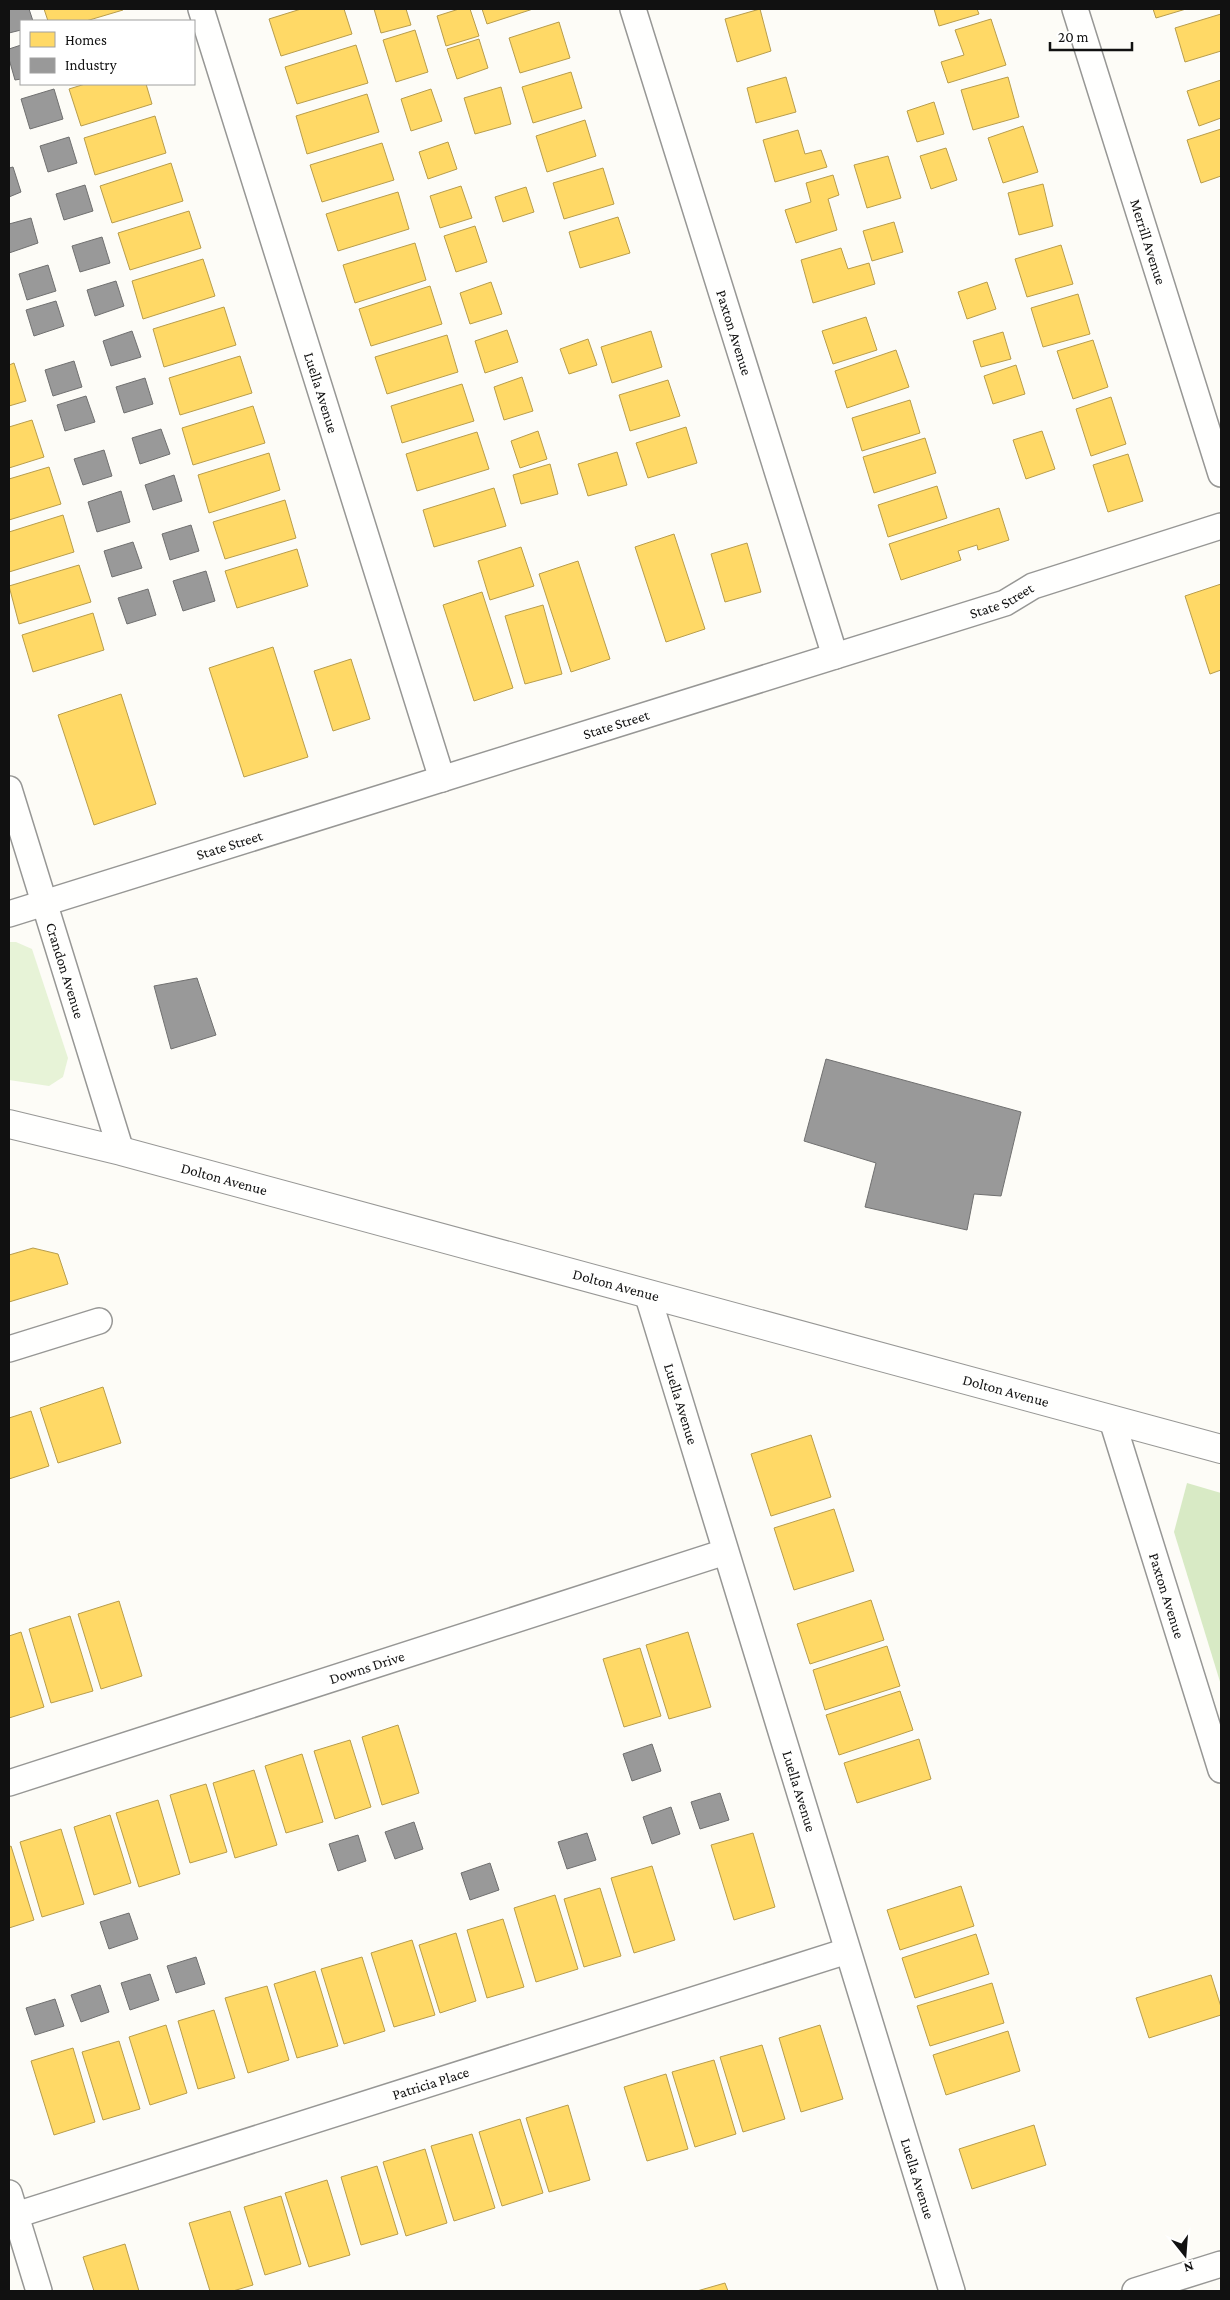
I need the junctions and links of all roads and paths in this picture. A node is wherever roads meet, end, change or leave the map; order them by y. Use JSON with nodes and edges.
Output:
{"nodes":[{"id":1,"x":200,"y":9,"type":"edge"},
{"id":2,"x":633,"y":9,"type":"edge"},
{"id":3,"x":1075,"y":9,"type":"edge"},
{"id":4,"x":1221,"y":474,"type":"edge"},
{"id":5,"x":1221,"y":526,"type":"edge"},
{"id":6,"x":835,"y":656,"type":"junction"},
{"id":7,"x":442,"y":779,"type":"junction"},
{"id":8,"x":9,"y":789,"type":"edge"},
{"id":9,"x":44,"y":903,"type":"junction"},
{"id":10,"x":9,"y":914,"type":"edge"},
{"id":11,"x":9,"y":1124,"type":"edge"},
{"id":12,"x":121,"y":1151,"type":"junction"},
{"id":13,"x":647,"y":1293,"type":"junction"},
{"id":14,"x":99,"y":1321,"type":"dead end"},
{"id":15,"x":9,"y":1349,"type":"edge"},
{"id":16,"x":1112,"y":1420,"type":"junction"},
{"id":17,"x":1221,"y":1450,"type":"edge"},
{"id":18,"x":726,"y":1552,"type":"junction"},
{"id":19,"x":1221,"y":1770,"type":"edge"},
{"id":20,"x":9,"y":1782,"type":"edge"},
{"id":21,"x":846,"y":1952,"type":"junction"},
{"id":22,"x":12,"y":2204,"type":"edge"},
{"id":23,"x":1221,"y":2264,"type":"edge"},
{"id":24,"x":39,"y":2291,"type":"edge"},
{"id":25,"x":952,"y":2291,"type":"edge"},
{"id":26,"x":1135,"y":2291,"type":"edge"}],
"edges":[{"from":1,"to":7,"type":"street","name":"Luella Avenue"},
{"from":2,"to":6,"type":"street","name":"Paxton Avenue"},
{"from":3,"to":4,"type":"street","name":"Merrill Avenue"},
{"from":5,"to":6,"type":"street","name":"State Street"},
{"from":6,"to":7,"type":"street","name":"State Street"},
{"from":7,"to":9,"type":"street","name":"State Street"},
{"from":8,"to":9,"type":"street","name":"Crandon Avenue"},
{"from":9,"to":10,"type":"street","name":"State Street"},
{"from":9,"to":12,"type":"street","name":"Crandon Avenue"},
{"from":11,"to":12,"type":"street","name":"Dolton Avenue"},
{"from":12,"to":13,"type":"street","name":"Dolton Avenue"},
{"from":13,"to":16,"type":"street","name":"Dolton Avenue"},
{"from":13,"to":18,"type":"street","name":"Luella Avenue"},
{"from":14,"to":15,"type":"street"},
{"from":16,"to":17,"type":"street","name":"Dolton Avenue"},
{"from":16,"to":19,"type":"street","name":"Paxton Avenue"},
{"from":18,"to":20,"type":"street","name":"Downs Drive"},
{"from":18,"to":21,"type":"street","name":"Luella Avenue"},
{"from":21,"to":22,"type":"street","name":"Patricia Place"},
{"from":21,"to":25,"type":"street","name":"Luella Avenue"},
{"from":22,"to":24,"type":"street"},
{"from":23,"to":26,"type":"street"}]}
